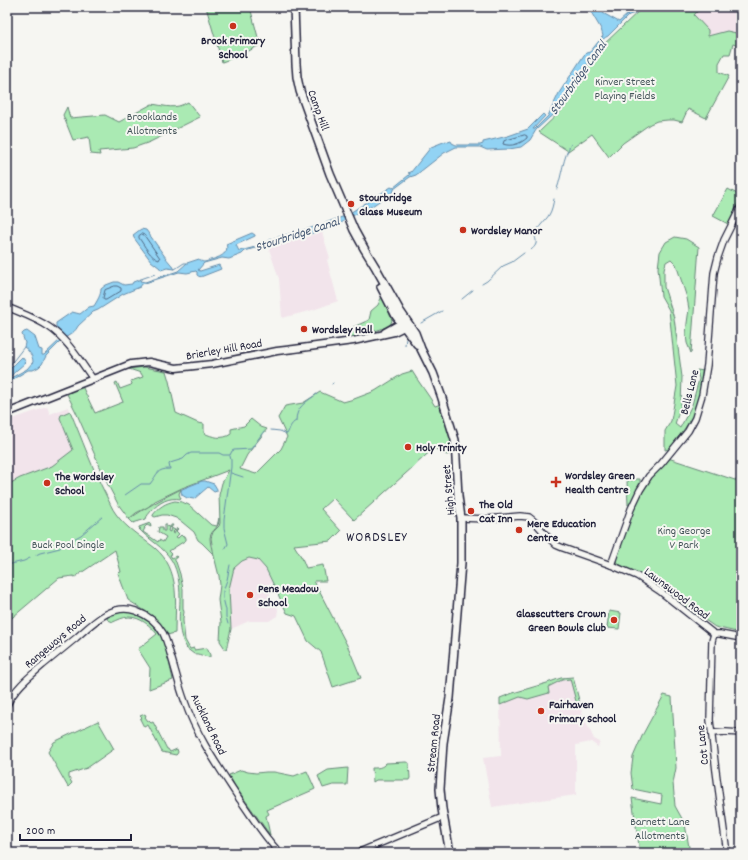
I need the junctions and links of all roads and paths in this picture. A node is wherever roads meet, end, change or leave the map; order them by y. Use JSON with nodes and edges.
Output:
{"nodes":[{"id":1,"x":294,"y":7,"type":"edge"},
{"id":2,"x":741,"y":206,"type":"edge"},
{"id":3,"x":347,"y":212,"type":"joint"},
{"id":4,"x":7,"y":307,"type":"edge"},
{"id":5,"x":404,"y":324,"type":"junction"},
{"id":6,"x":93,"y":379,"type":"junction"},
{"id":7,"x":7,"y":413,"type":"edge"},
{"id":8,"x":461,"y":518,"type":"junction"},
{"id":9,"x":611,"y":565,"type":"junction"},
{"id":10,"x":127,"y":609,"type":"joint"},
{"id":11,"x":714,"y":634,"type":"junction"},
{"id":12,"x":455,"y":635,"type":"joint"},
{"id":13,"x":741,"y":638,"type":"edge"},
{"id":14,"x":7,"y":705,"type":"edge"},
{"id":15,"x":712,"y":733,"type":"junction"},
{"id":16,"x":741,"y":733,"type":"edge"},
{"id":17,"x":443,"y":817,"type":"junction"},
{"id":18,"x":280,"y":853,"type":"edge"},
{"id":19,"x":357,"y":853,"type":"edge"},
{"id":20,"x":450,"y":853,"type":"edge"},
{"id":21,"x":727,"y":853,"type":"edge"}],
"edges":[{"from":1,"to":3,"type":"highway","name":"Camp Hill"},
{"from":2,"to":9,"type":"street","name":"Bells Lane"},
{"from":3,"to":5,"type":"highway","name":"High Street"},
{"from":4,"to":6,"type":"street"},
{"from":5,"to":6,"type":"main road","name":"Brierley Hill Road"},
{"from":5,"to":8,"type":"highway","name":"High Street"},
{"from":6,"to":7,"type":"main road","name":"Brierley Hill Road"},
{"from":8,"to":9,"type":"street","name":"Lawnswood Road"},
{"from":8,"to":12,"type":"highway","name":"High Street"},
{"from":9,"to":11,"type":"street","name":"Lawnswood Road"},
{"from":10,"to":14,"type":"street","name":"Rangeways Road"},
{"from":10,"to":18,"type":"street","name":"Auckland Road"},
{"from":11,"to":13,"type":"street","name":"Lawnswood Road"},
{"from":11,"to":15,"type":"street","name":"Cot Lane"},
{"from":12,"to":17,"type":"highway","name":"Stream Road"},
{"from":15,"to":16,"type":"street"},
{"from":15,"to":21,"type":"street","name":"Cot Lane"},
{"from":17,"to":19,"type":"street"},
{"from":17,"to":20,"type":"highway","name":"Stream Road"}]}
